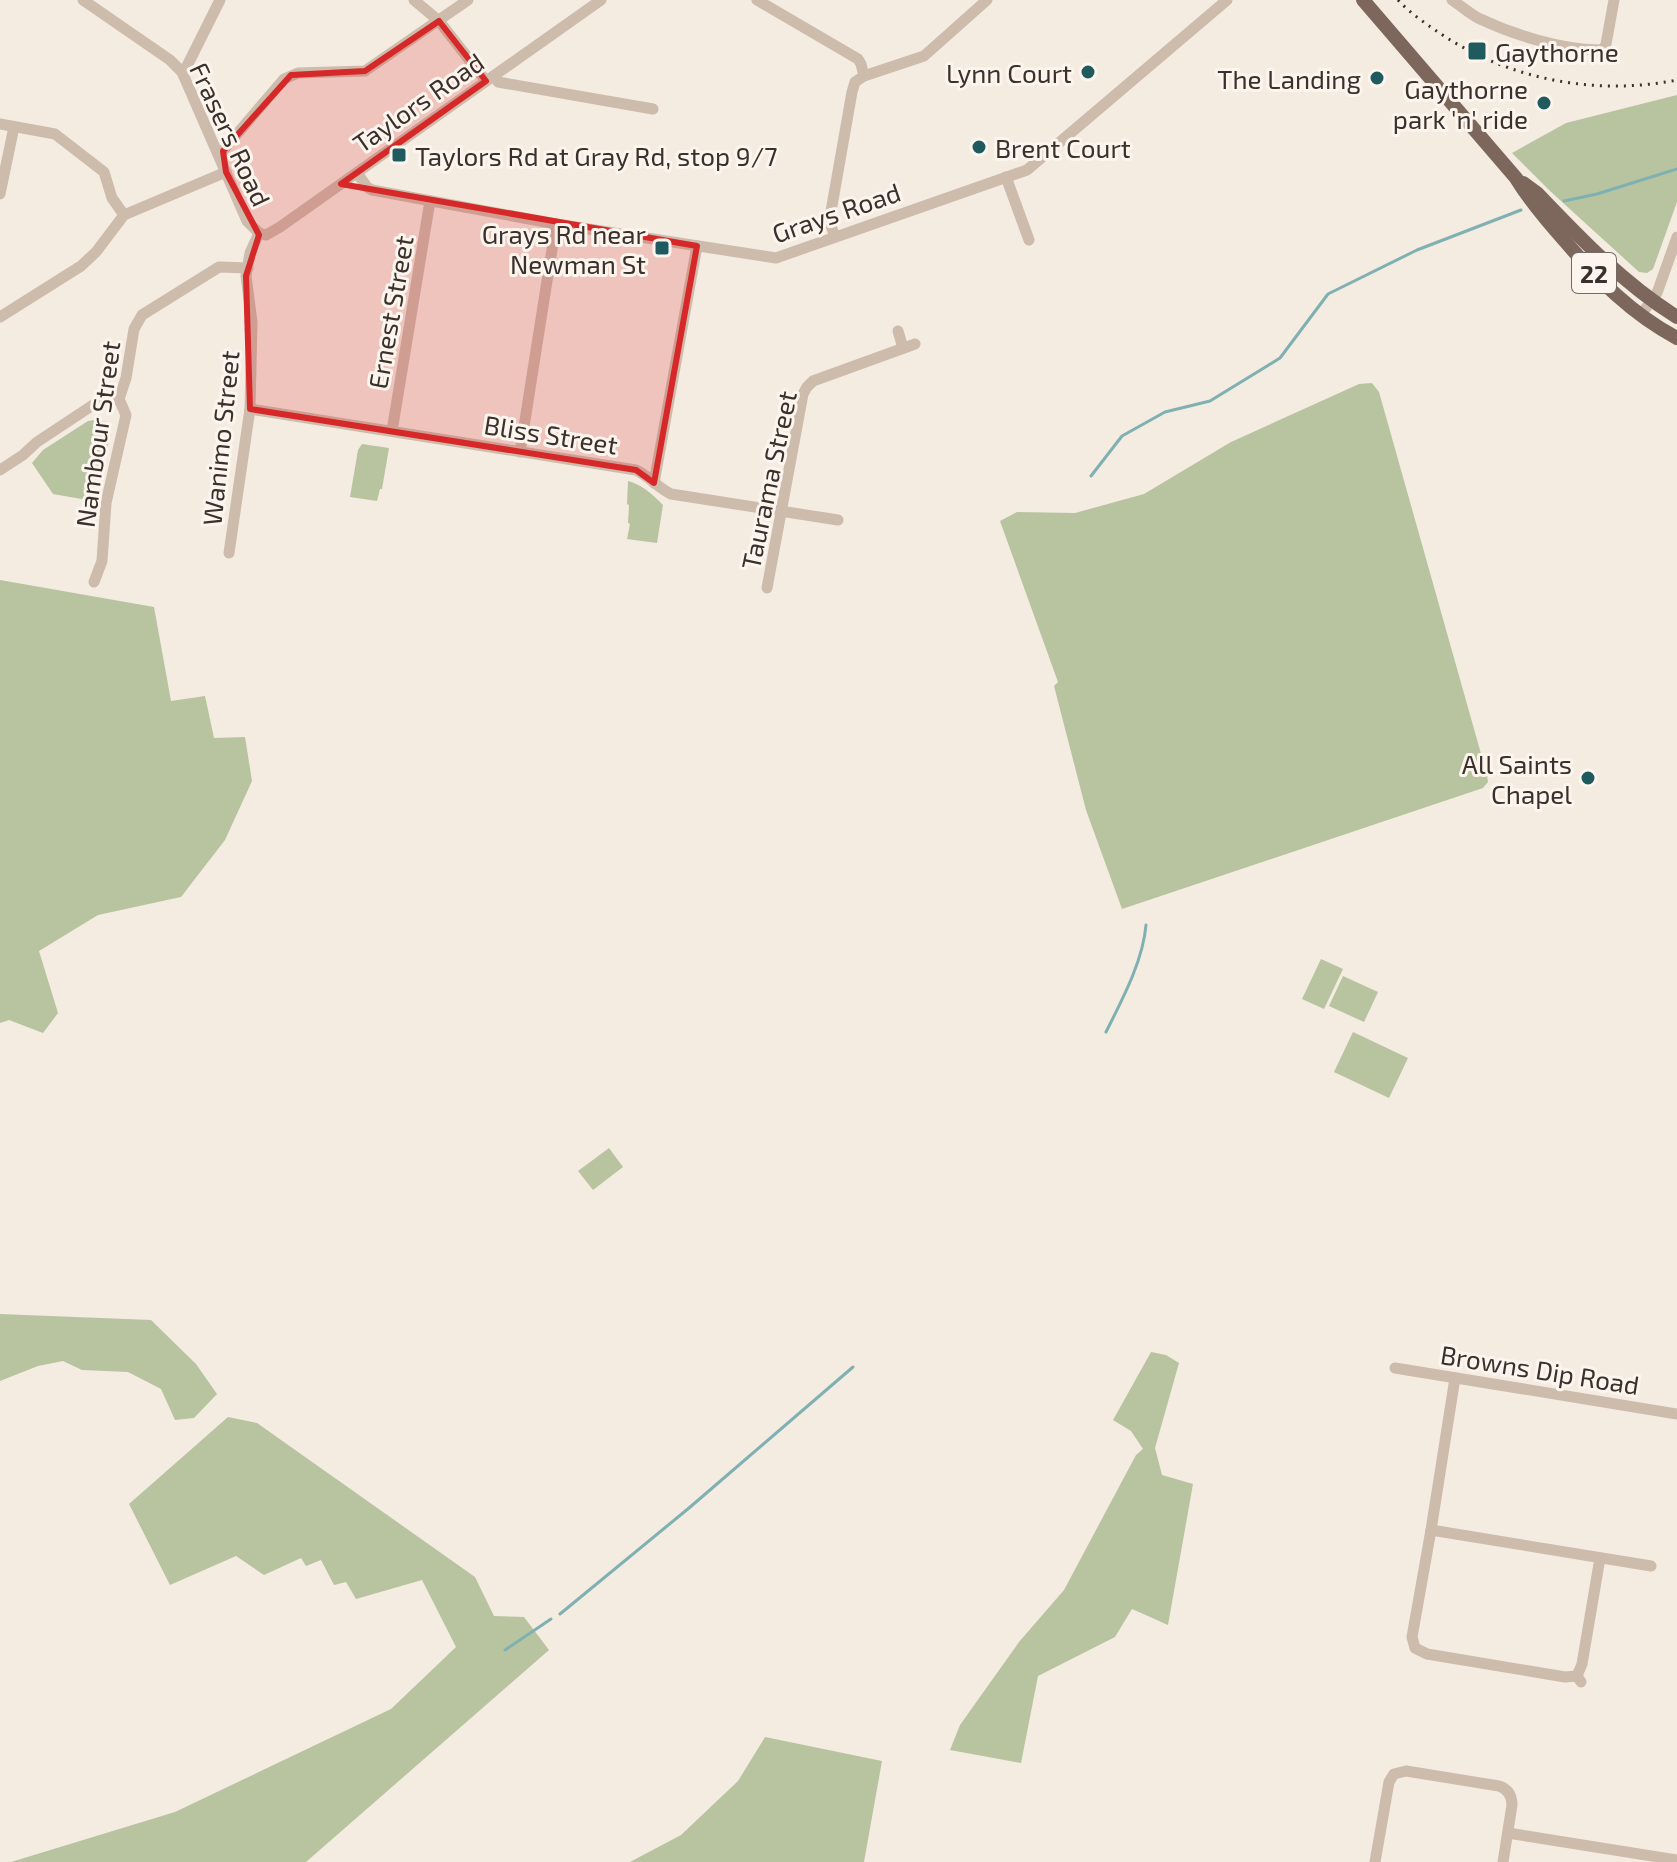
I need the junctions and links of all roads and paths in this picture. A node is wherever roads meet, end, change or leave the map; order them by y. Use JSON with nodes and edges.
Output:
{"nodes":[{"id":1,"x":83,"y":0,"type":"edge"},
{"id":2,"x":220,"y":0,"type":"edge"},
{"id":3,"x":414,"y":0,"type":"edge"},
{"id":4,"x":468,"y":0,"type":"edge"},
{"id":5,"x":601,"y":0,"type":"edge"},
{"id":6,"x":757,"y":0,"type":"edge"},
{"id":7,"x":987,"y":0,"type":"edge"},
{"id":8,"x":1227,"y":0,"type":"edge"},
{"id":9,"x":1363,"y":0,"type":"edge"},
{"id":10,"x":1452,"y":0,"type":"edge"},
{"id":11,"x":1614,"y":0,"type":"edge"},
{"id":12,"x":98,"y":4,"type":"edge"},
{"id":13,"x":439,"y":21,"type":"junction"},
{"id":14,"x":182,"y":72,"type":"junction"},
{"id":15,"x":864,"y":76,"type":"junction"},
{"id":16,"x":490,"y":79,"type":"junction"},
{"id":17,"x":653,"y":109,"type":"dead end"},
{"id":18,"x":0,"y":124,"type":"edge"},
{"id":19,"x":14,"y":127,"type":"junction"},
{"id":20,"x":219,"y":155,"type":"junction"},
{"id":21,"x":226,"y":172,"type":"junction"},
{"id":22,"x":357,"y":173,"type":"junction"},
{"id":23,"x":1006,"y":177,"type":"junction"},
{"id":24,"x":1516,"y":178,"type":"junction"},
{"id":25,"x":0,"y":194,"type":"edge"},
{"id":26,"x":430,"y":201,"type":"junction"},
{"id":27,"x":124,"y":215,"type":"junction"},
{"id":28,"x":556,"y":224,"type":"junction"},
{"id":29,"x":259,"y":233,"type":"junction"},
{"id":30,"x":835,"y":237,"type":"junction"},
{"id":31,"x":1677,"y":237,"type":"edge"},
{"id":32,"x":1029,"y":240,"type":"dead end"},
{"id":33,"x":697,"y":246,"type":"junction"},
{"id":34,"x":248,"y":268,"type":"junction"},
{"id":35,"x":1653,"y":301,"type":"junction"},
{"id":36,"x":1640,"y":316,"type":"junction"},
{"id":37,"x":0,"y":317,"type":"edge"},
{"id":38,"x":1677,"y":317,"type":"edge"},
{"id":39,"x":898,"y":331,"type":"dead end"},
{"id":40,"x":1677,"y":338,"type":"edge"},
{"id":41,"x":119,"y":399,"type":"junction"},
{"id":42,"x":250,"y":409,"type":"junction"},
{"id":43,"x":392,"y":431,"type":"junction"},
{"id":44,"x":520,"y":452,"type":"junction"},
{"id":45,"x":0,"y":470,"type":"edge"},
{"id":46,"x":654,"y":483,"type":"junction"},
{"id":47,"x":781,"y":511,"type":"junction"},
{"id":48,"x":838,"y":520,"type":"dead end"},
{"id":49,"x":229,"y":553,"type":"dead end"},
{"id":50,"x":94,"y":582,"type":"dead end"},
{"id":51,"x":767,"y":588,"type":"dead end"},
{"id":52,"x":1395,"y":1368,"type":"dead end"},
{"id":53,"x":1455,"y":1378,"type":"junction"},
{"id":54,"x":1677,"y":1414,"type":"edge"},
{"id":55,"x":1431,"y":1530,"type":"junction"},
{"id":56,"x":1600,"y":1558,"type":"junction"},
{"id":57,"x":1651,"y":1566,"type":"dead end"},
{"id":58,"x":1508,"y":1833,"type":"junction"},
{"id":59,"x":1628,"y":1857,"type":"edge"},
{"id":60,"x":1677,"y":1860,"type":"edge"},
{"id":61,"x":1375,"y":1862,"type":"edge"},
{"id":62,"x":1503,"y":1862,"type":"edge"}],
"edges":[{"from":1,"to":12,"type":"street","name":"Frasers Road"},
{"from":2,"to":14,"type":"street"},
{"from":3,"to":13,"type":"street"},
{"from":4,"to":13,"type":"street"},
{"from":5,"to":16,"type":"street","name":"Taylors Road"},
{"from":6,"to":15,"type":"street"},
{"from":7,"to":15,"type":"street"},
{"from":8,"to":23,"type":"street","name":"Grays Road"},
{"from":9,"to":24,"type":"main road","number":"22"},
{"from":10,"to":11,"type":"street"},
{"from":12,"to":14,"type":"street","name":"Frasers Road"},
{"from":13,"to":16,"type":"street"},
{"from":13,"to":20,"type":"street"},
{"from":14,"to":20,"type":"street","name":"Frasers Road"},
{"from":15,"to":30,"type":"street"},
{"from":16,"to":17,"type":"street"},
{"from":16,"to":22,"type":"street","name":"Taylors Road"},
{"from":18,"to":19,"type":"street"},
{"from":19,"to":25,"type":"street"},
{"from":19,"to":27,"type":"street"},
{"from":20,"to":21,"type":"street","name":"Frasers Road"},
{"from":21,"to":27,"type":"street"},
{"from":21,"to":29,"type":"street","name":"Frasers Road"},
{"from":22,"to":26,"type":"street","name":"Grays Road"},
{"from":22,"to":29,"type":"street","name":"Taylors Road"},
{"from":23,"to":30,"type":"street","name":"Grays Road"},
{"from":23,"to":32,"type":"street"},
{"from":24,"to":35,"type":"main road","number":"22"},
{"from":24,"to":36,"type":"main road","number":"22"},
{"from":26,"to":28,"type":"street","name":"Grays Road"},
{"from":26,"to":43,"type":"street","name":"Ernest Street"},
{"from":27,"to":37,"type":"street"},
{"from":28,"to":33,"type":"street","name":"Grays Road"},
{"from":28,"to":44,"type":"street"},
{"from":29,"to":34,"type":"street","name":"Wanimo Street"},
{"from":30,"to":33,"type":"street","name":"Grays Road"},
{"from":31,"to":35,"type":"street"},
{"from":33,"to":46,"type":"street"},
{"from":34,"to":41,"type":"street","name":"Nambour Street"},
{"from":34,"to":42,"type":"street","name":"Wanimo Street"},
{"from":35,"to":36,"type":"street"},
{"from":35,"to":38,"type":"main road","number":"22"},
{"from":36,"to":40,"type":"main road","number":"22"},
{"from":39,"to":47,"type":"street","name":"Taurama Street"},
{"from":41,"to":45,"type":"street"},
{"from":41,"to":50,"type":"street","name":"Nambour Street"},
{"from":42,"to":43,"type":"street","name":"Bliss Street"},
{"from":42,"to":49,"type":"street","name":"Wanimo Street"},
{"from":43,"to":44,"type":"street","name":"Bliss Street"},
{"from":44,"to":46,"type":"street","name":"Bliss Street"},
{"from":46,"to":47,"type":"street","name":"Bliss Street"},
{"from":47,"to":48,"type":"street","name":"Bliss Street"},
{"from":47,"to":51,"type":"street","name":"Taurama Street"},
{"from":52,"to":53,"type":"street","name":"Browns Dip Road"},
{"from":53,"to":54,"type":"street","name":"Browns Dip Road"},
{"from":53,"to":55,"type":"street"},
{"from":55,"to":56,"type":"street"},
{"from":55,"to":56,"type":"street"},
{"from":56,"to":57,"type":"street"},
{"from":58,"to":59,"type":"street"},
{"from":58,"to":61,"type":"street"},
{"from":58,"to":62,"type":"street"},
{"from":59,"to":60,"type":"street"}]}
